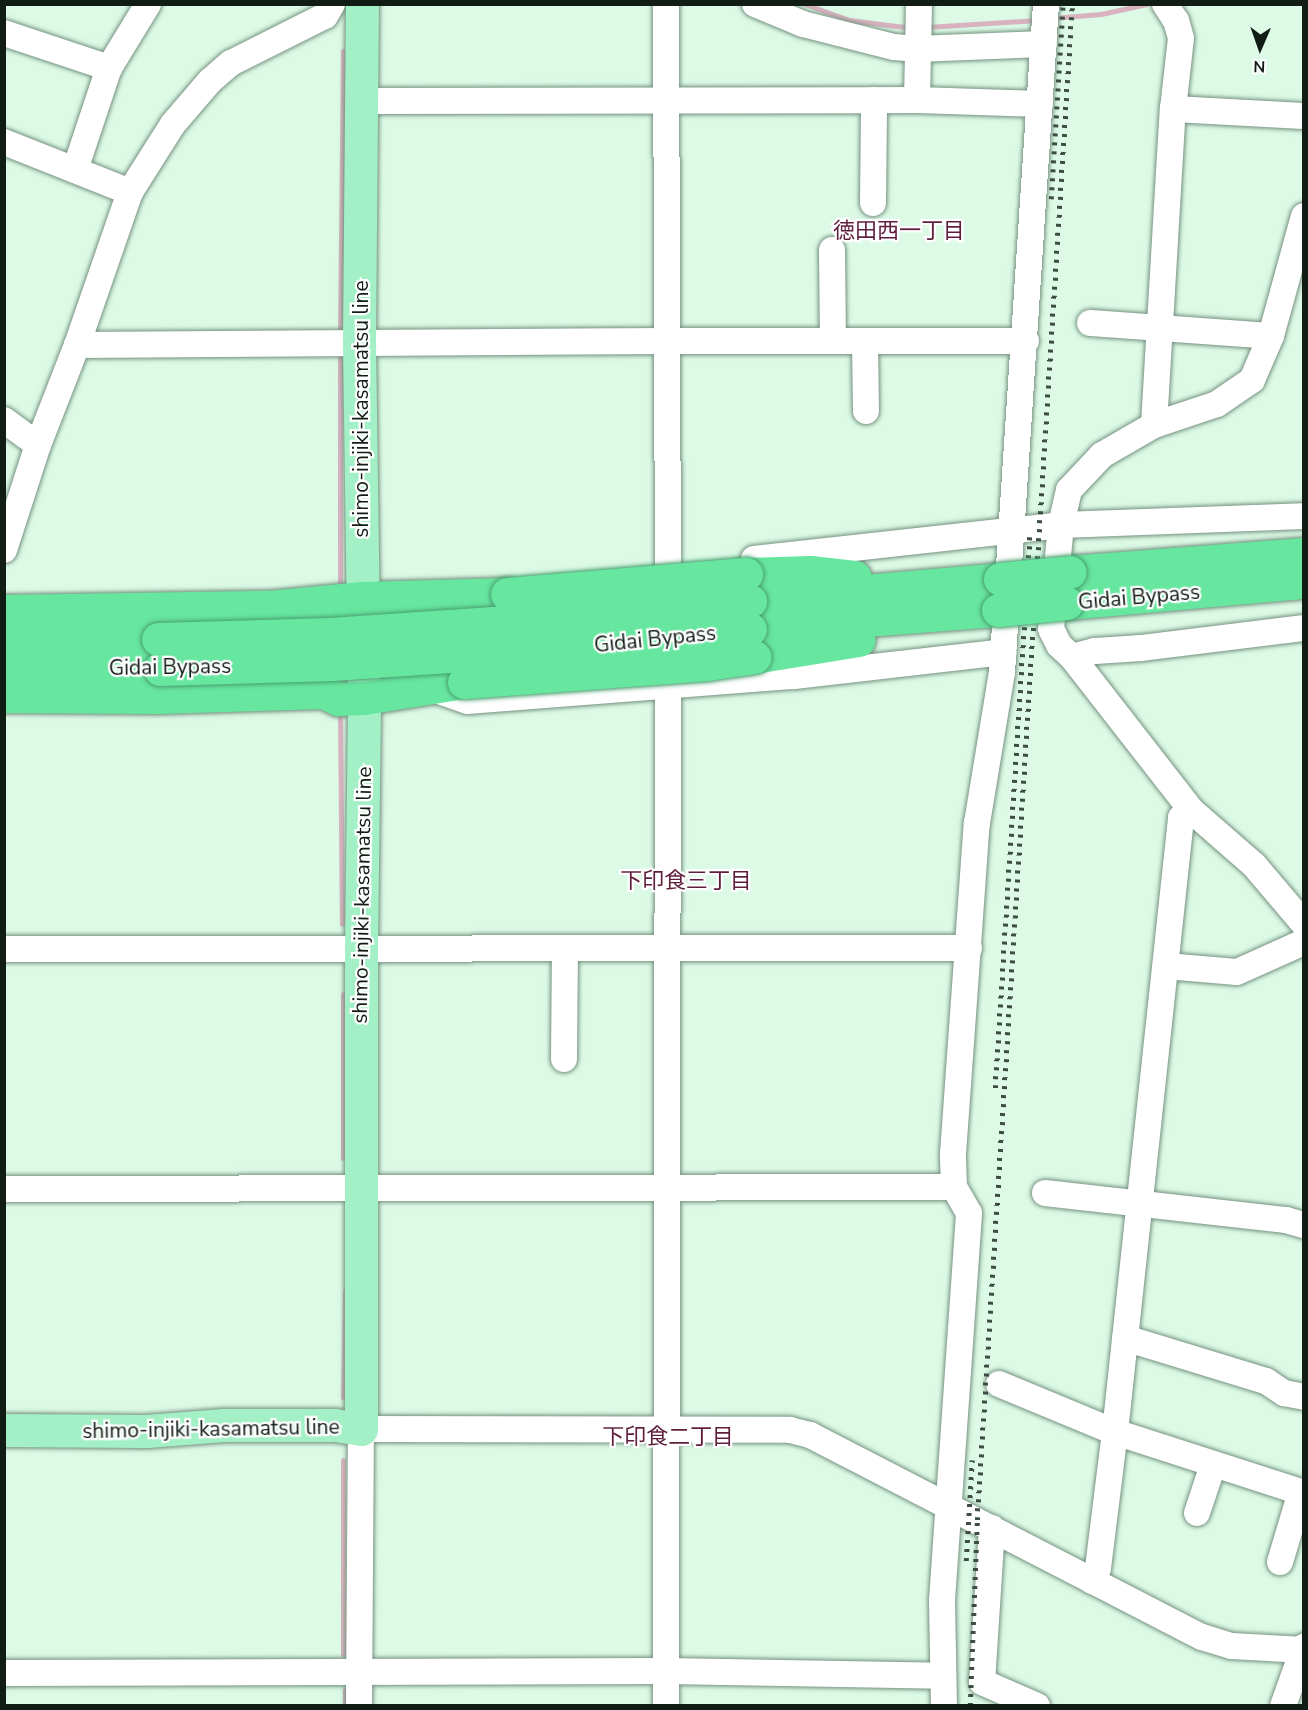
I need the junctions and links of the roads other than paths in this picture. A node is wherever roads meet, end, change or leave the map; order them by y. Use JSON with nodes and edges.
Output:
{"nodes":[{"id":1,"x":148,"y":4,"type":"edge"},
{"id":2,"x":362,"y":4,"type":"edge"},
{"id":3,"x":666,"y":4,"type":"edge"},
{"id":4,"x":755,"y":4,"type":"edge"},
{"id":5,"x":1046,"y":4,"type":"edge"},
{"id":6,"x":323,"y":8,"type":"edge"},
{"id":7,"x":918,"y":9,"type":"edge"},
{"id":8,"x":1171,"y":13,"type":"edge"},
{"id":9,"x":4,"y":33,"type":"edge"},
{"id":10,"x":1044,"y":39,"type":"junction"},
{"id":11,"x":916,"y":44,"type":"junction"},
{"id":12,"x":109,"y":68,"type":"junction"},
{"id":13,"x":361,"y":100,"type":"junction"},
{"id":14,"x":668,"y":100,"type":"junction"},
{"id":15,"x":874,"y":100,"type":"junction"},
{"id":16,"x":917,"y":100,"type":"junction"},
{"id":17,"x":1040,"y":104,"type":"junction"},
{"id":18,"x":1173,"y":109,"type":"junction"},
{"id":19,"x":1304,"y":116,"type":"edge"},
{"id":20,"x":4,"y":142,"type":"edge"},
{"id":21,"x":75,"y":170,"type":"junction"},
{"id":22,"x":130,"y":192,"type":"junction"},
{"id":23,"x":873,"y":203,"type":"dead end"},
{"id":24,"x":1304,"y":216,"type":"edge"},
{"id":25,"x":832,"y":250,"type":"dead end"},
{"id":26,"x":1090,"y":323,"type":"dead end"},
{"id":27,"x":1159,"y":327,"type":"junction"},
{"id":28,"x":1271,"y":336,"type":"junction"},
{"id":29,"x":668,"y":341,"type":"junction"},
{"id":30,"x":833,"y":341,"type":"junction"},
{"id":31,"x":865,"y":341,"type":"junction"},
{"id":32,"x":1026,"y":341,"type":"junction"},
{"id":33,"x":346,"y":344,"type":"junction"},
{"id":34,"x":76,"y":345,"type":"junction"},
{"id":35,"x":866,"y":411,"type":"dead end"},
{"id":36,"x":4,"y":420,"type":"edge"},
{"id":37,"x":1154,"y":425,"type":"junction"},
{"id":38,"x":38,"y":445,"type":"junction"},
{"id":39,"x":12,"y":502,"type":"edge"},
{"id":40,"x":1304,"y":516,"type":"edge"},
{"id":41,"x":1061,"y":525,"type":"junction"},
{"id":42,"x":1013,"y":531,"type":"junction"},
{"id":43,"x":4,"y":550,"type":"edge"},
{"id":44,"x":1304,"y":554,"type":"edge"},
{"id":45,"x":668,"y":568,"type":"junction"},
{"id":46,"x":1304,"y":582,"type":"edge"},
{"id":47,"x":1068,"y":588,"type":"junction"},
{"id":48,"x":999,"y":594,"type":"junction"},
{"id":49,"x":4,"y":595,"type":"edge"},
{"id":50,"x":452,"y":596,"type":"junction"},
{"id":51,"x":363,"y":598,"type":"junction"},
{"id":52,"x":269,"y":607,"type":"junction"},
{"id":53,"x":4,"y":610,"type":"edge"},
{"id":54,"x":750,"y":615,"type":"junction"},
{"id":55,"x":1304,"y":628,"type":"edge"},
{"id":56,"x":4,"y":641,"type":"edge"},
{"id":57,"x":1004,"y":652,"type":"junction"},
{"id":58,"x":159,"y":654,"type":"junction"},
{"id":59,"x":1071,"y":657,"type":"junction"},
{"id":60,"x":4,"y":668,"type":"edge"},
{"id":61,"x":668,"y":687,"type":"junction"},
{"id":62,"x":430,"y":688,"type":"junction"},
{"id":63,"x":4,"y":696,"type":"edge"},
{"id":64,"x":351,"y":699,"type":"junction"},
{"id":65,"x":4,"y":712,"type":"edge"},
{"id":66,"x":1192,"y":811,"type":"junction"},
{"id":67,"x":1304,"y":924,"type":"edge"},
{"id":68,"x":1304,"y":942,"type":"edge"},
{"id":69,"x":969,"y":948,"type":"junction"},
{"id":70,"x":4,"y":949,"type":"edge"},
{"id":71,"x":361,"y":950,"type":"junction"},
{"id":72,"x":565,"y":950,"type":"junction"},
{"id":73,"x":669,"y":950,"type":"junction"},
{"id":74,"x":1166,"y":966,"type":"junction"},
{"id":75,"x":564,"y":1059,"type":"dead end"},
{"id":76,"x":954,"y":1187,"type":"junction"},
{"id":77,"x":668,"y":1188,"type":"junction"},
{"id":78,"x":4,"y":1189,"type":"edge"},
{"id":79,"x":361,"y":1189,"type":"junction"},
{"id":80,"x":1046,"y":1193,"type":"dead end"},
{"id":81,"x":1141,"y":1203,"type":"junction"},
{"id":82,"x":1304,"y":1225,"type":"edge"},
{"id":83,"x":1125,"y":1338,"type":"junction"},
{"id":84,"x":999,"y":1384,"type":"dead end"},
{"id":85,"x":1304,"y":1397,"type":"edge"},
{"id":86,"x":361,"y":1429,"type":"junction"},
{"id":87,"x":4,"y":1430,"type":"edge"},
{"id":88,"x":667,"y":1432,"type":"junction"},
{"id":89,"x":1115,"y":1432,"type":"junction"},
{"id":90,"x":1213,"y":1465,"type":"junction"},
{"id":91,"x":1302,"y":1492,"type":"edge"},
{"id":92,"x":948,"y":1506,"type":"junction"},
{"id":93,"x":1197,"y":1513,"type":"dead end"},
{"id":94,"x":992,"y":1528,"type":"junction"},
{"id":95,"x":1280,"y":1562,"type":"dead end"},
{"id":96,"x":1092,"y":1581,"type":"junction"},
{"id":97,"x":1303,"y":1649,"type":"edge"},
{"id":98,"x":666,"y":1671,"type":"junction"},
{"id":99,"x":359,"y":1672,"type":"junction"},
{"id":100,"x":4,"y":1673,"type":"edge"},
{"id":101,"x":942,"y":1676,"type":"junction"},
{"id":102,"x":1005,"y":1700,"type":"edge"},
{"id":103,"x":359,"y":1706,"type":"edge"},
{"id":104,"x":666,"y":1706,"type":"edge"},
{"id":105,"x":944,"y":1706,"type":"edge"},
{"id":106,"x":1037,"y":1706,"type":"edge"},
{"id":107,"x":1283,"y":1706,"type":"edge"}],
"edges":[{"from":1,"to":12,"type":"street"},
{"from":2,"to":13,"type":"main road","name":"shimo-injiki-kasamatsu line"},
{"from":3,"to":14,"type":"street"},
{"from":4,"to":11,"type":"street"},
{"from":5,"to":10,"type":"street"},
{"from":6,"to":22,"type":"street"},
{"from":7,"to":11,"type":"street"},
{"from":8,"to":18,"type":"street"},
{"from":9,"to":12,"type":"street"},
{"from":10,"to":11,"type":"street"},
{"from":10,"to":17,"type":"street"},
{"from":11,"to":16,"type":"street"},
{"from":12,"to":21,"type":"street"},
{"from":13,"to":14,"type":"street"},
{"from":13,"to":33,"type":"main road","name":"shimo-injiki-kasamatsu line"},
{"from":14,"to":15,"type":"street"},
{"from":14,"to":29,"type":"street"},
{"from":15,"to":16,"type":"street"},
{"from":15,"to":23,"type":"street"},
{"from":16,"to":17,"type":"street"},
{"from":17,"to":32,"type":"street"},
{"from":18,"to":19,"type":"street"},
{"from":18,"to":27,"type":"street"},
{"from":20,"to":21,"type":"street"},
{"from":21,"to":22,"type":"street"},
{"from":22,"to":34,"type":"street"},
{"from":24,"to":28,"type":"street"},
{"from":25,"to":30,"type":"street"},
{"from":26,"to":27,"type":"street"},
{"from":27,"to":28,"type":"street"},
{"from":27,"to":37,"type":"street"},
{"from":28,"to":37,"type":"street"},
{"from":29,"to":30,"type":"street"},
{"from":29,"to":33,"type":"street"},
{"from":29,"to":45,"type":"street"},
{"from":30,"to":31,"type":"street"},
{"from":31,"to":32,"type":"street"},
{"from":31,"to":35,"type":"street"},
{"from":32,"to":42,"type":"street"},
{"from":33,"to":34,"type":"street"},
{"from":33,"to":51,"type":"main road","name":"shimo-injiki-kasamatsu line"},
{"from":34,"to":38,"type":"street"},
{"from":36,"to":38,"type":"street"},
{"from":37,"to":41,"type":"street"},
{"from":38,"to":39,"type":"street"},
{"from":39,"to":43,"type":"street"},
{"from":40,"to":41,"type":"street"},
{"from":41,"to":42,"type":"street"},
{"from":41,"to":59,"type":"street"},
{"from":42,"to":45,"type":"street"},
{"from":42,"to":57,"type":"street"},
{"from":44,"to":47,"type":"highway","name":"Gidai Bypass"},
{"from":45,"to":50,"type":"street"},
{"from":45,"to":61,"type":"street"},
{"from":46,"to":47,"type":"highway","name":"Gidai Bypass"},
{"from":47,"to":48,"type":"highway","name":"Gidai Bypass","bridge":true},
{"from":48,"to":54,"type":"highway","name":"Gidai Bypass"},
{"from":48,"to":54,"type":"highway","name":"Gidai Bypass"},
{"from":49,"to":52,"type":"street"},
{"from":50,"to":51,"type":"highway"},
{"from":50,"to":54,"type":"highway","bridge":true},
{"from":51,"to":52,"type":"highway"},
{"from":51,"to":64,"type":"main road","name":"shimo-injiki-kasamatsu line"},
{"from":52,"to":53,"type":"highway"},
{"from":54,"to":58,"type":"highway","name":"Gidai Bypass","bridge":true},
{"from":54,"to":62,"type":"highway","bridge":true},
{"from":55,"to":59,"type":"street"},
{"from":56,"to":58,"type":"highway","name":"Gidai Bypass"},
{"from":57,"to":61,"type":"street"},
{"from":57,"to":69,"type":"street"},
{"from":58,"to":60,"type":"highway","name":"Gidai Bypass"},
{"from":59,"to":66,"type":"street"},
{"from":61,"to":62,"type":"street"},
{"from":61,"to":73,"type":"street"},
{"from":62,"to":64,"type":"highway"},
{"from":63,"to":64,"type":"highway"},
{"from":64,"to":65,"type":"street"},
{"from":64,"to":71,"type":"main road","name":"shimo-injiki-kasamatsu line"},
{"from":66,"to":67,"type":"street"},
{"from":66,"to":74,"type":"street"},
{"from":68,"to":74,"type":"street"},
{"from":69,"to":73,"type":"street"},
{"from":69,"to":76,"type":"street"},
{"from":70,"to":71,"type":"street"},
{"from":71,"to":72,"type":"street"},
{"from":71,"to":79,"type":"main road","name":"shimo-injiki-kasamatsu line"},
{"from":72,"to":73,"type":"street"},
{"from":72,"to":75,"type":"street"},
{"from":73,"to":77,"type":"street"},
{"from":74,"to":81,"type":"street"},
{"from":76,"to":77,"type":"street"},
{"from":76,"to":92,"type":"street"},
{"from":77,"to":79,"type":"street"},
{"from":77,"to":88,"type":"street"},
{"from":78,"to":79,"type":"street"},
{"from":79,"to":86,"type":"main road","name":"shimo-injiki-kasamatsu line"},
{"from":80,"to":81,"type":"street"},
{"from":81,"to":82,"type":"street"},
{"from":81,"to":83,"type":"street"},
{"from":83,"to":85,"type":"street"},
{"from":83,"to":89,"type":"street"},
{"from":84,"to":89,"type":"street"},
{"from":86,"to":87,"type":"main road","name":"shimo-injiki-kasamatsu line"},
{"from":86,"to":88,"type":"street"},
{"from":86,"to":99,"type":"street"},
{"from":88,"to":92,"type":"street"},
{"from":88,"to":98,"type":"street"},
{"from":89,"to":90,"type":"street"},
{"from":89,"to":96,"type":"street"},
{"from":90,"to":91,"type":"street"},
{"from":90,"to":93,"type":"street"},
{"from":91,"to":95,"type":"street"},
{"from":92,"to":94,"type":"street"},
{"from":92,"to":101,"type":"street"},
{"from":94,"to":96,"type":"street"},
{"from":94,"to":102,"type":"street"},
{"from":96,"to":97,"type":"street"},
{"from":97,"to":107,"type":"street"},
{"from":98,"to":99,"type":"street"},
{"from":98,"to":101,"type":"street"},
{"from":98,"to":104,"type":"street"},
{"from":99,"to":100,"type":"street"},
{"from":99,"to":103,"type":"street"},
{"from":101,"to":105,"type":"street"},
{"from":102,"to":106,"type":"street"}]}
